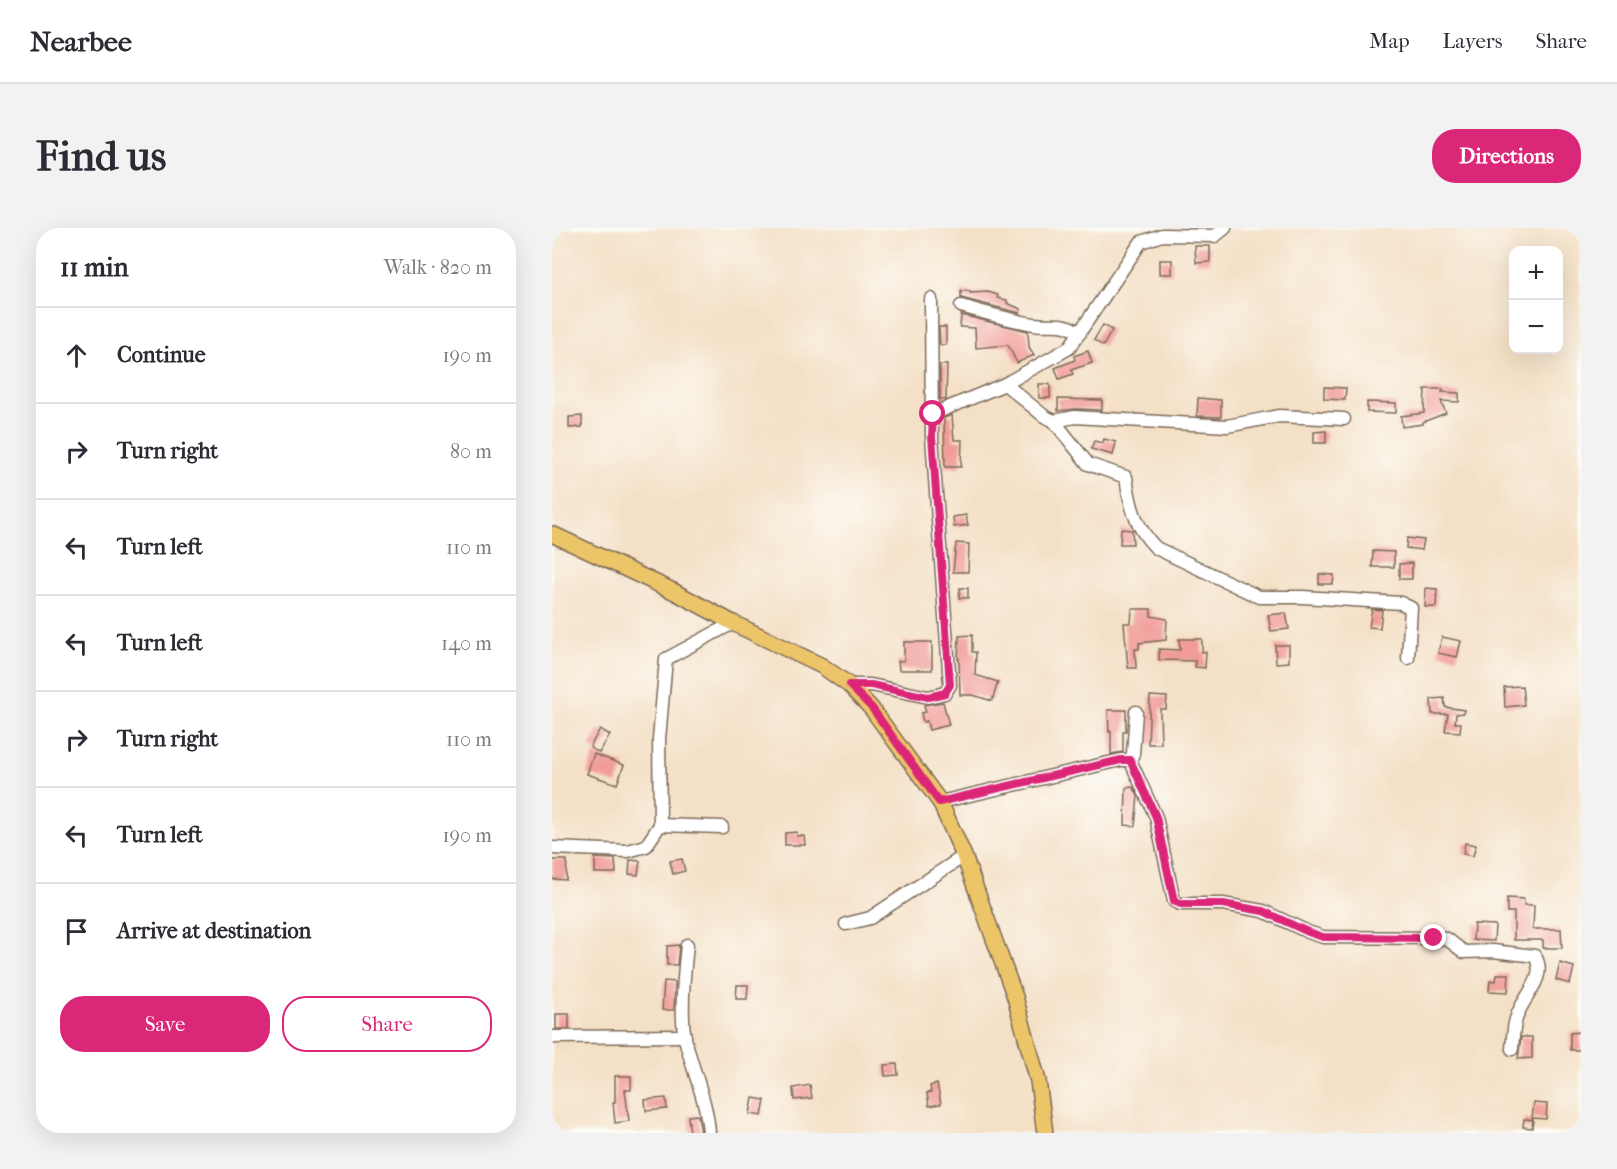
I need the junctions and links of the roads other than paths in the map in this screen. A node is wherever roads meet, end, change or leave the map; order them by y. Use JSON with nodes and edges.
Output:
{"nodes":[{"id":1,"x":1225,"y":228,"type":"edge"},
{"id":2,"x":931,"y":299,"type":"dead end"},
{"id":3,"x":961,"y":306,"type":"dead end"},
{"id":4,"x":1080,"y":333,"type":"junction"},
{"id":5,"x":1005,"y":384,"type":"junction"},
{"id":6,"x":933,"y":414,"type":"junction"},
{"id":7,"x":1344,"y":419,"type":"dead end"},
{"id":8,"x":1054,"y":421,"type":"junction"},
{"id":9,"x":552,"y":534,"type":"edge"},
{"id":10,"x":733,"y":623,"type":"junction"},
{"id":11,"x":1408,"y":658,"type":"dead end"},
{"id":12,"x":849,"y":685,"type":"junction"},
{"id":13,"x":1136,"y":712,"type":"dead end"},
{"id":14,"x":1130,"y":760,"type":"junction"},
{"id":15,"x":939,"y":802,"type":"junction"},
{"id":16,"x":660,"y":825,"type":"junction"},
{"id":17,"x":722,"y":827,"type":"dead end"},
{"id":18,"x":552,"y":849,"type":"edge"},
{"id":19,"x":964,"y":856,"type":"junction"},
{"id":20,"x":846,"y":924,"type":"dead end"},
{"id":21,"x":687,"y":945,"type":"dead end"},
{"id":22,"x":552,"y":1036,"type":"edge"},
{"id":23,"x":685,"y":1036,"type":"junction"},
{"id":24,"x":1512,"y":1049,"type":"dead end"},
{"id":25,"x":710,"y":1133,"type":"edge"},
{"id":26,"x":1045,"y":1133,"type":"edge"}],
"edges":[{"from":1,"to":4,"type":"street"},
{"from":2,"to":6,"type":"street"},
{"from":3,"to":4,"type":"street"},
{"from":4,"to":5,"type":"street"},
{"from":5,"to":6,"type":"street"},
{"from":5,"to":8,"type":"street"},
{"from":6,"to":12,"type":"street"},
{"from":7,"to":8,"type":"street"},
{"from":8,"to":11,"type":"street"},
{"from":9,"to":10,"type":"main road"},
{"from":10,"to":12,"type":"main road"},
{"from":10,"to":16,"type":"street"},
{"from":12,"to":15,"type":"main road"},
{"from":13,"to":14,"type":"street"},
{"from":14,"to":15,"type":"street"},
{"from":14,"to":24,"type":"street"},
{"from":15,"to":19,"type":"main road"},
{"from":16,"to":17,"type":"street"},
{"from":16,"to":18,"type":"street"},
{"from":19,"to":20,"type":"street"},
{"from":19,"to":26,"type":"main road"},
{"from":21,"to":23,"type":"street"},
{"from":22,"to":23,"type":"street"},
{"from":23,"to":25,"type":"street"}]}
